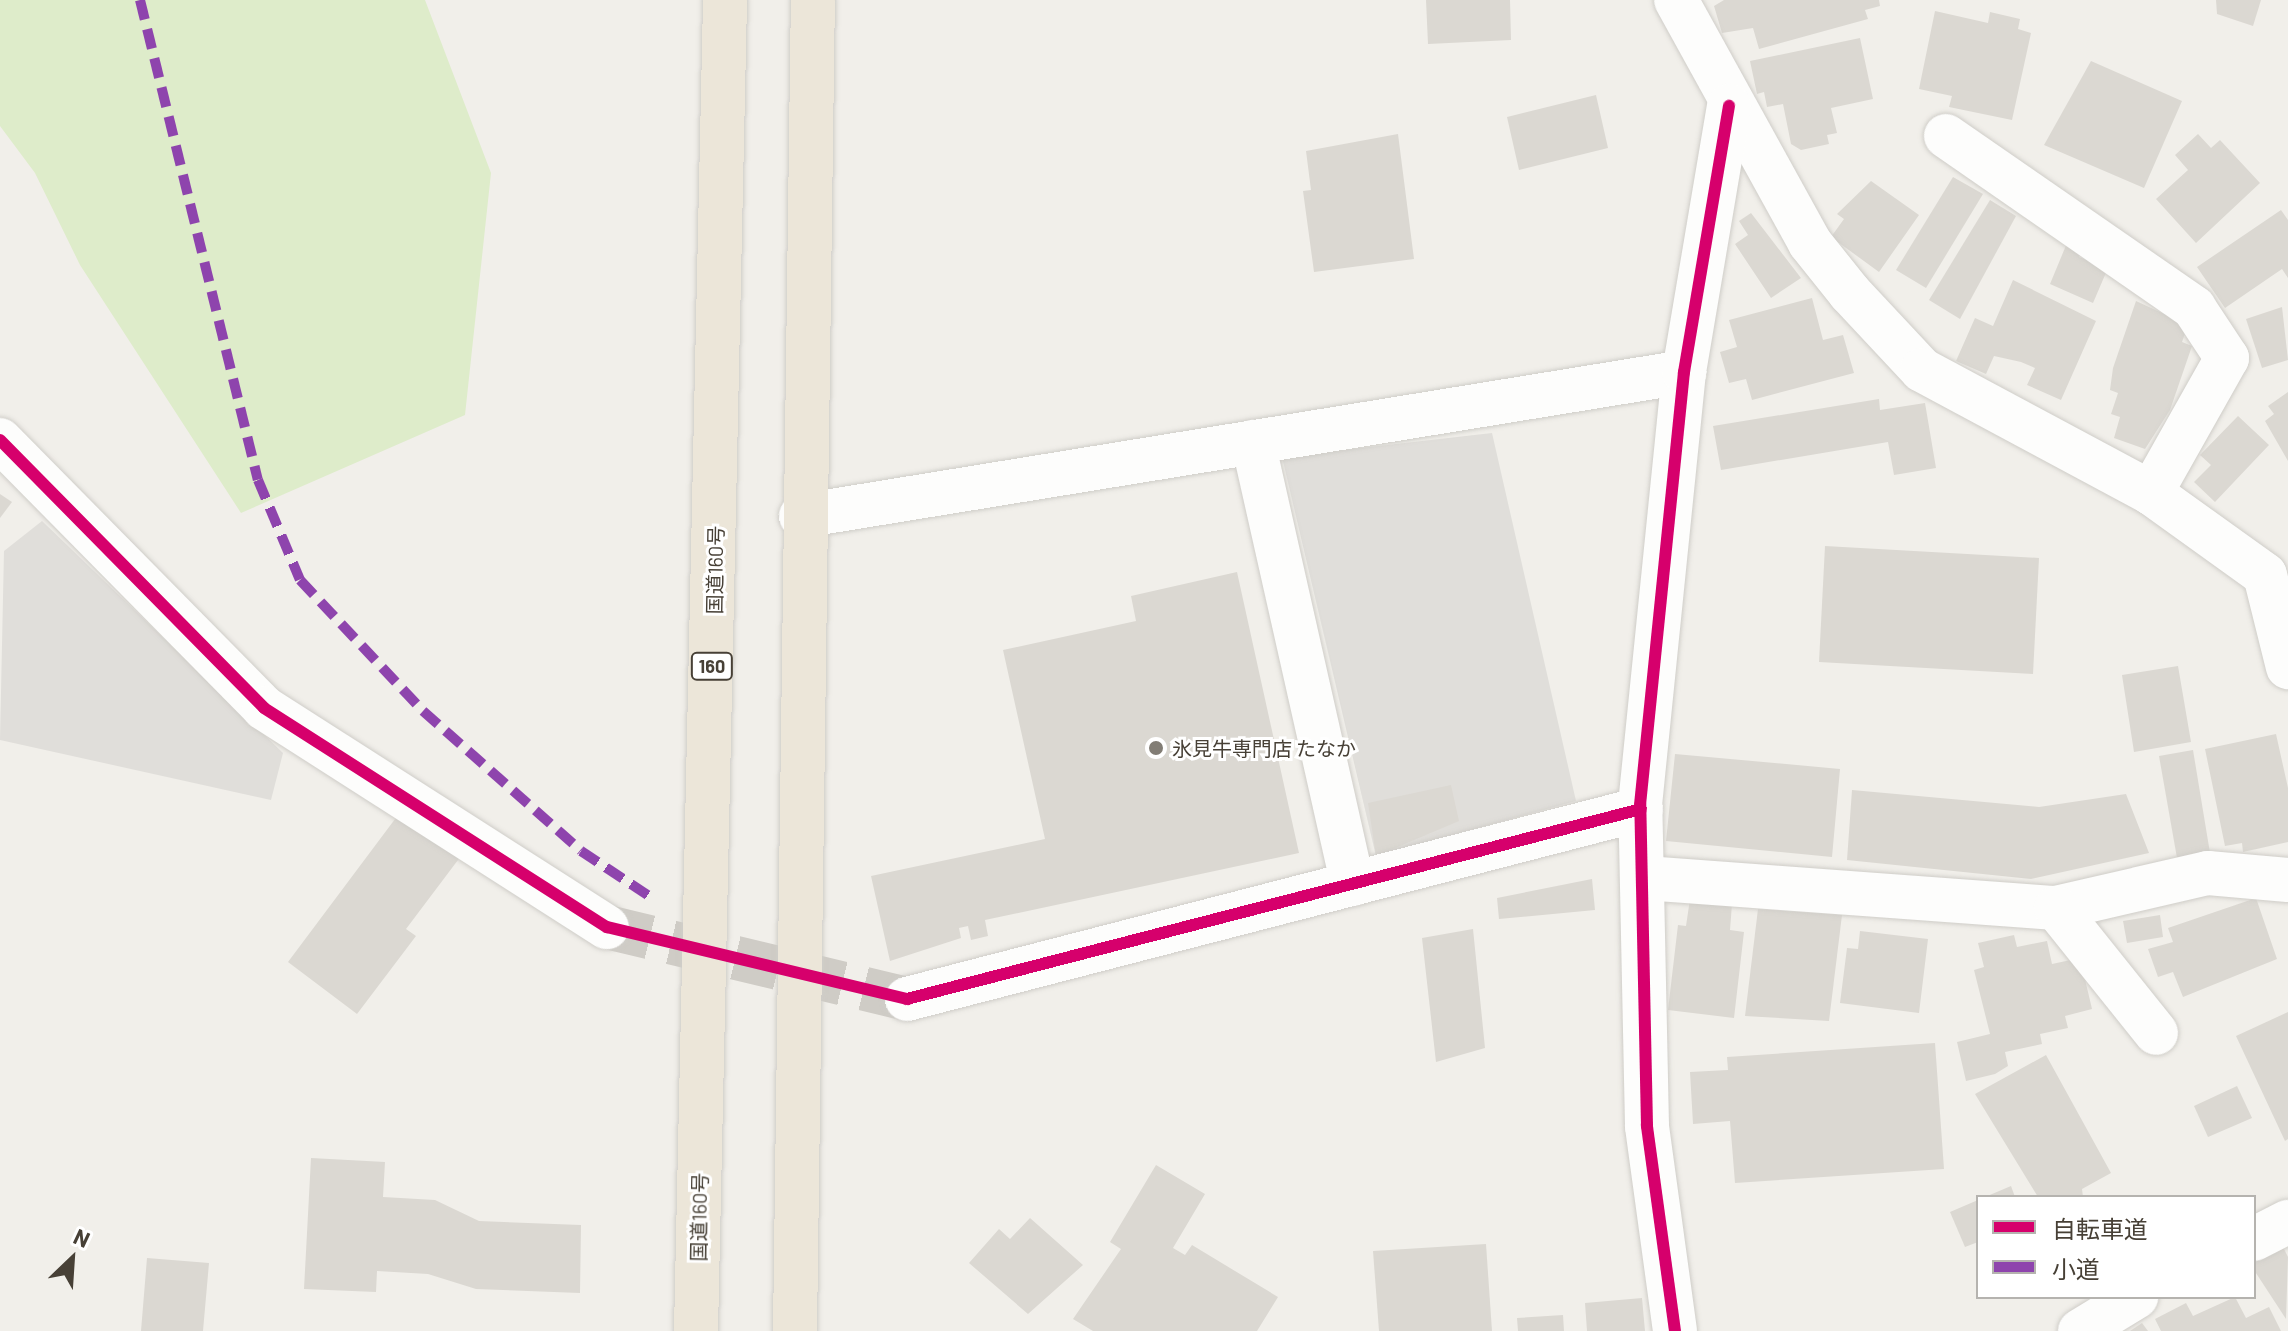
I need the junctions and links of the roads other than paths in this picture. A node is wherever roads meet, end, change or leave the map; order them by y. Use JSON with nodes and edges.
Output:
{"nodes":[{"id":1,"x":725,"y":0,"type":"edge"},
{"id":2,"x":813,"y":0,"type":"edge"},
{"id":3,"x":1676,"y":0,"type":"edge"},
{"id":4,"x":1729,"y":106,"type":"junction"},
{"id":5,"x":1946,"y":136,"type":"dead end"},
{"id":6,"x":1684,"y":372,"type":"junction"},
{"id":7,"x":0,"y":440,"type":"edge"},
{"id":8,"x":1253,"y":442,"type":"junction"},
{"id":9,"x":2151,"y":493,"type":"junction"},
{"id":10,"x":801,"y":516,"type":"junction"},
{"id":11,"x":2288,"y":667,"type":"edge"},
{"id":12,"x":1641,"y":809,"type":"junction"},
{"id":13,"x":1645,"y":878,"type":"junction"},
{"id":14,"x":2288,"y":880,"type":"edge"},
{"id":15,"x":1353,"y":884,"type":"junction"},
{"id":16,"x":2056,"y":908,"type":"junction"},
{"id":17,"x":607,"y":927,"type":"tunnel mouth"},
{"id":18,"x":907,"y":999,"type":"tunnel mouth"},
{"id":19,"x":2156,"y":1033,"type":"dead end"},
{"id":20,"x":2288,"y":1222,"type":"edge"},
{"id":21,"x":2256,"y":1238,"type":"edge"},
{"id":22,"x":2133,"y":1299,"type":"edge"},
{"id":23,"x":696,"y":1331,"type":"edge"},
{"id":24,"x":795,"y":1331,"type":"edge"},
{"id":25,"x":1675,"y":1331,"type":"edge"},
{"id":26,"x":2080,"y":1331,"type":"edge"}],
"edges":[{"from":1,"to":23,"type":"highway","name":"国道160号","number":"160"},
{"from":2,"to":10,"type":"highway"},
{"from":3,"to":4,"type":"street"},
{"from":4,"to":6,"type":"street"},
{"from":4,"to":9,"type":"street"},
{"from":5,"to":9,"type":"street"},
{"from":6,"to":8,"type":"street"},
{"from":6,"to":12,"type":"street"},
{"from":7,"to":17,"type":"street"},
{"from":8,"to":10,"type":"street"},
{"from":8,"to":15,"type":"street"},
{"from":9,"to":11,"type":"street"},
{"from":10,"to":24,"type":"highway"},
{"from":12,"to":13,"type":"street"},
{"from":12,"to":15,"type":"street"},
{"from":13,"to":16,"type":"street"},
{"from":13,"to":25,"type":"street"},
{"from":14,"to":16,"type":"street"},
{"from":15,"to":18,"type":"street"},
{"from":16,"to":19,"type":"street"},
{"from":20,"to":21,"type":"street"},
{"from":22,"to":26,"type":"street"}]}
